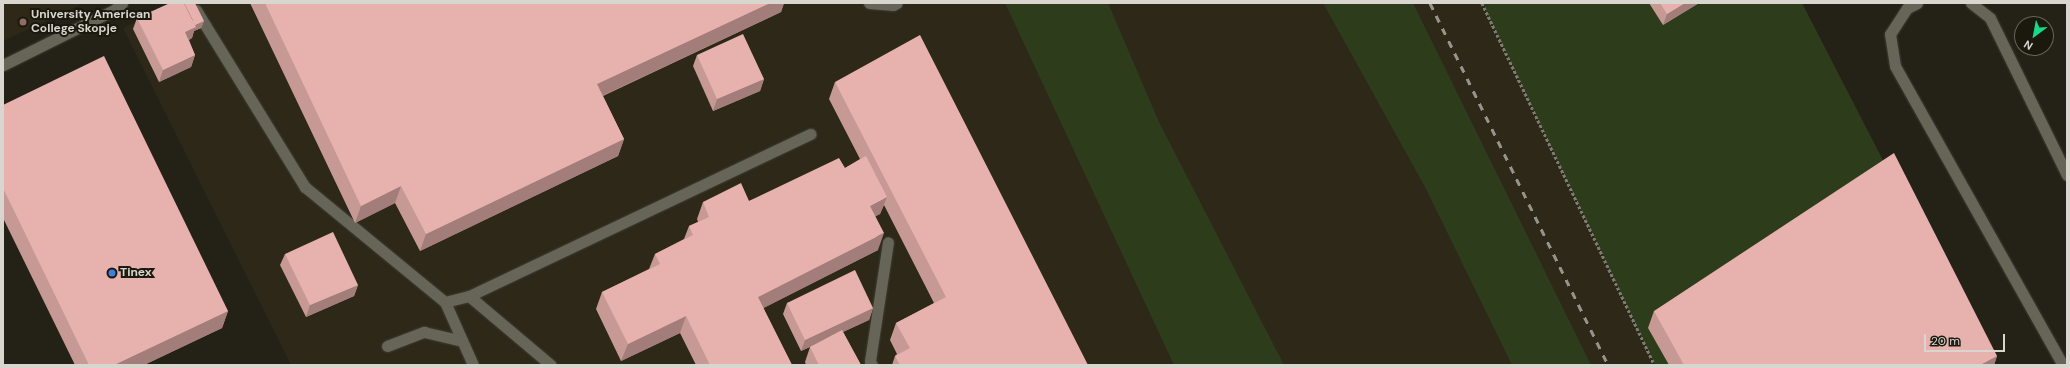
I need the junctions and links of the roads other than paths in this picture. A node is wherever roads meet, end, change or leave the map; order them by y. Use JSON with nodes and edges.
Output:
{"nodes":[{"id":1,"x":122,"y":3,"type":"edge"},
{"id":2,"x":869,"y":3,"type":"edge"},
{"id":3,"x":897,"y":3,"type":"edge"},
{"id":4,"x":1917,"y":3,"type":"edge"},
{"id":5,"x":1971,"y":3,"type":"edge"},
{"id":6,"x":195,"y":8,"type":"edge"},
{"id":7,"x":3,"y":65,"type":"edge"},
{"id":8,"x":810,"y":134,"type":"dead end"},
{"id":9,"x":2067,"y":175,"type":"edge"},
{"id":10,"x":888,"y":242,"type":"dead end"},
{"id":11,"x":469,"y":296,"type":"junction"},
{"id":12,"x":445,"y":302,"type":"junction"},
{"id":13,"x":462,"y":341,"type":"junction"},
{"id":14,"x":388,"y":346,"type":"dead end"},
{"id":15,"x":473,"y":365,"type":"edge"},
{"id":16,"x":551,"y":365,"type":"edge"},
{"id":17,"x":872,"y":365,"type":"edge"},
{"id":18,"x":2063,"y":365,"type":"edge"}],
"edges":[{"from":1,"to":7,"type":"lane"},
{"from":2,"to":3,"type":"lane"},
{"from":4,"to":18,"type":"lane"},
{"from":5,"to":9,"type":"lane"},
{"from":6,"to":12,"type":"lane"},
{"from":8,"to":11,"type":"lane"},
{"from":10,"to":17,"type":"lane"},
{"from":11,"to":12,"type":"lane"},
{"from":11,"to":16,"type":"lane"},
{"from":12,"to":13,"type":"lane"},
{"from":13,"to":14,"type":"lane"},
{"from":13,"to":15,"type":"lane"}]}
